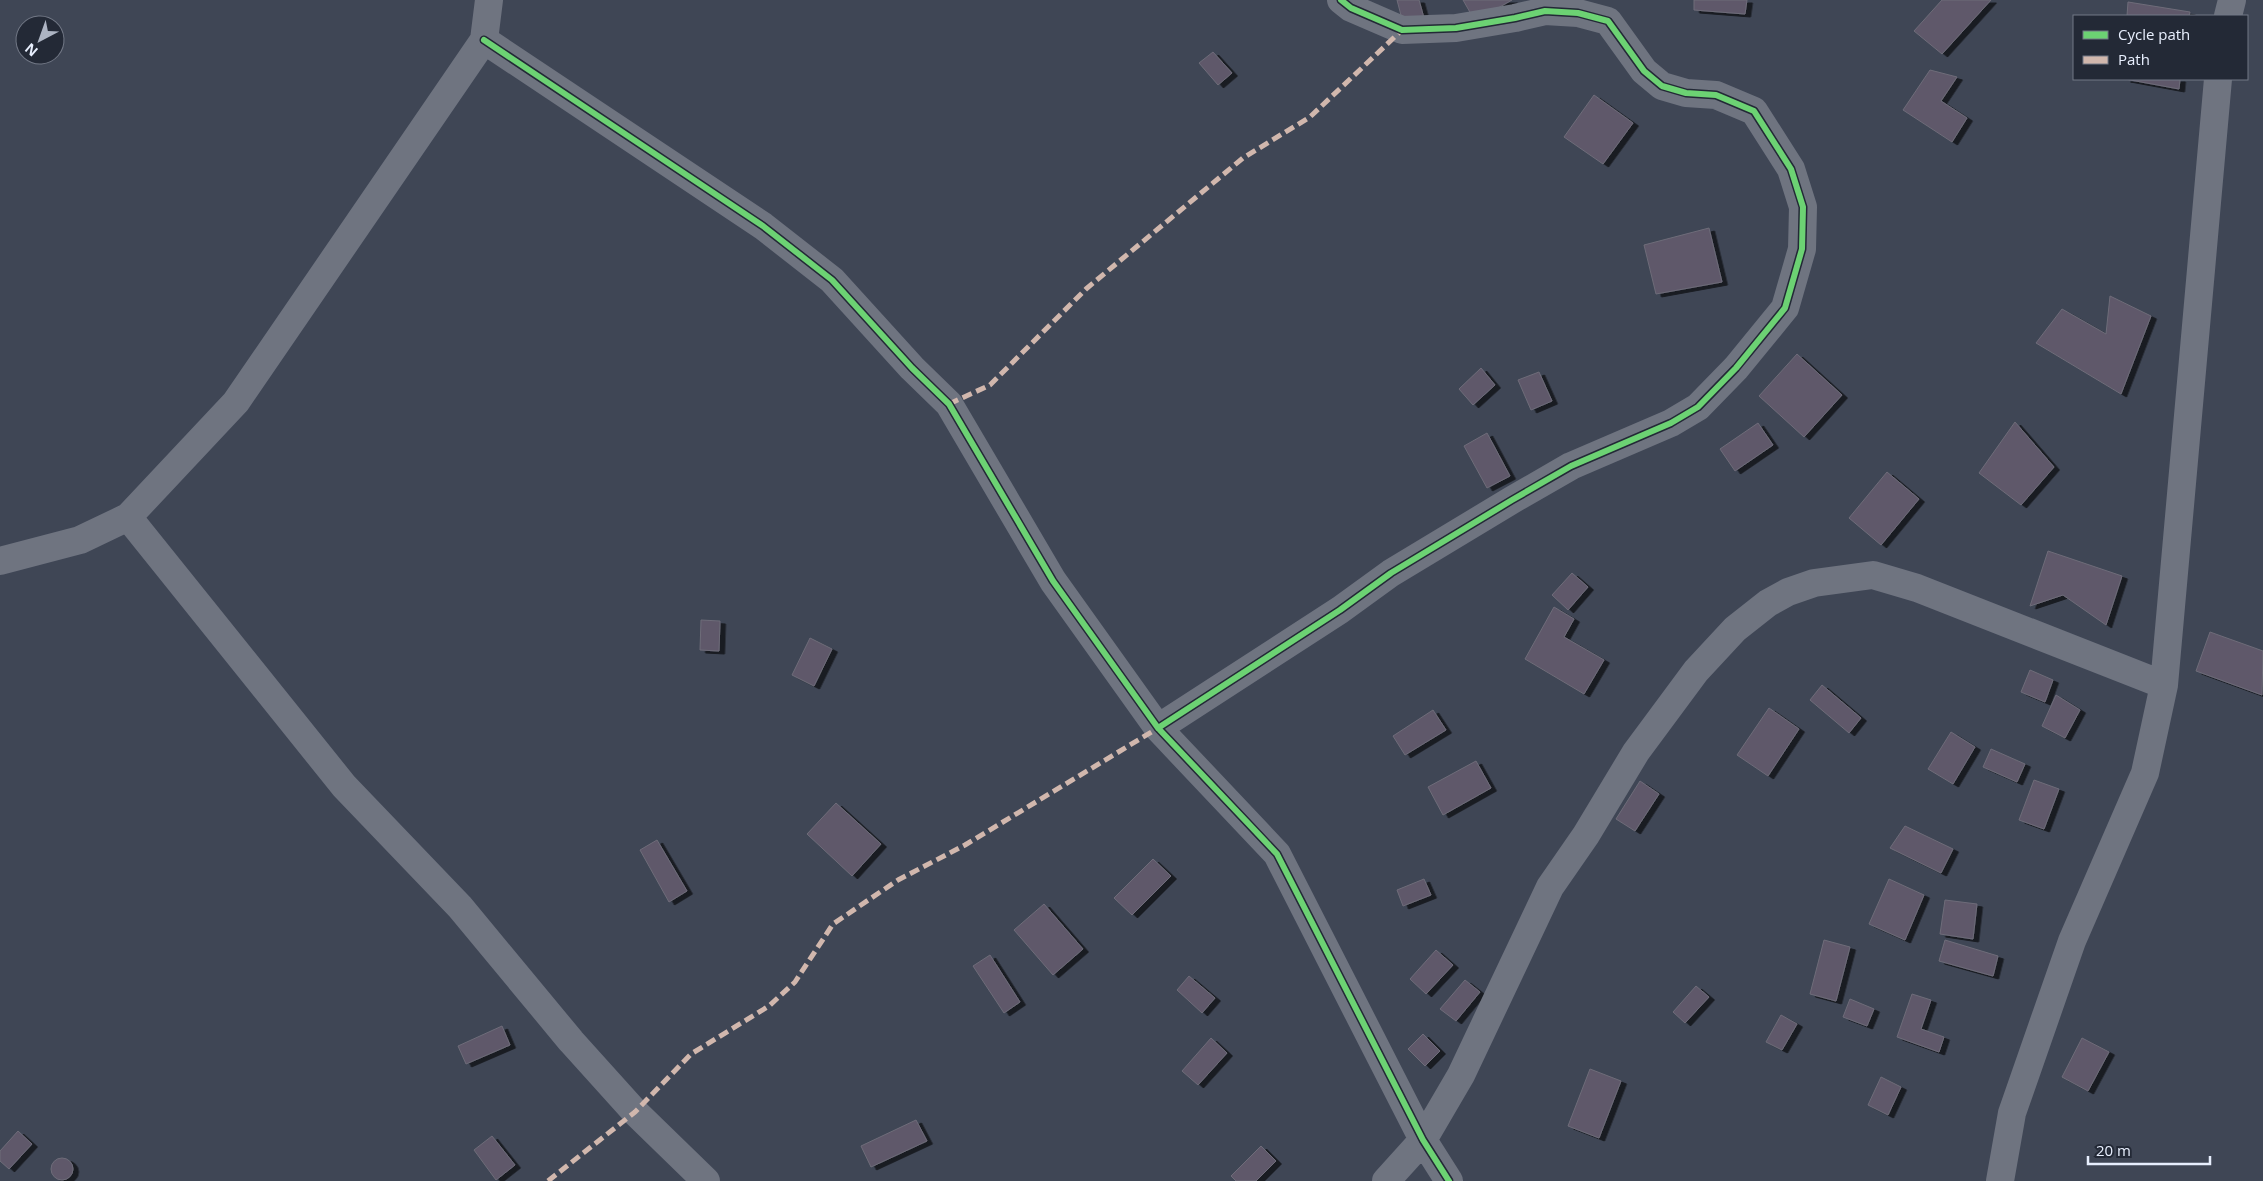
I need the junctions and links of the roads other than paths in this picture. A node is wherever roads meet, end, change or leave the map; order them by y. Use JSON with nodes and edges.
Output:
{"nodes":[{"id":1,"x":489,"y":0,"type":"edge"},
{"id":2,"x":1341,"y":0,"type":"edge"},
{"id":3,"x":2232,"y":0,"type":"edge"},
{"id":4,"x":2228,"y":15,"type":"edge"},
{"id":5,"x":484,"y":40,"type":"junction"},
{"id":6,"x":2218,"y":80,"type":"edge"},
{"id":7,"x":128,"y":517,"type":"junction"},
{"id":8,"x":0,"y":561,"type":"edge"},
{"id":9,"x":2164,"y":685,"type":"junction"},
{"id":10,"x":1158,"y":728,"type":"junction"},
{"id":11,"x":1423,"y":1140,"type":"junction"},
{"id":12,"x":706,"y":1181,"type":"edge"},
{"id":13,"x":1386,"y":1181,"type":"edge"},
{"id":14,"x":1449,"y":1181,"type":"edge"},
{"id":15,"x":2000,"y":1181,"type":"edge"}],
"edges":[{"from":1,"to":5,"type":"street"},
{"from":2,"to":10,"type":"street"},
{"from":3,"to":4,"type":"street"},
{"from":5,"to":7,"type":"street"},
{"from":5,"to":10,"type":"street"},
{"from":6,"to":9,"type":"street"},
{"from":7,"to":8,"type":"street"},
{"from":7,"to":12,"type":"street"},
{"from":9,"to":11,"type":"street"},
{"from":9,"to":15,"type":"street"},
{"from":10,"to":11,"type":"street"},
{"from":11,"to":13,"type":"street"},
{"from":11,"to":14,"type":"street"}]}
